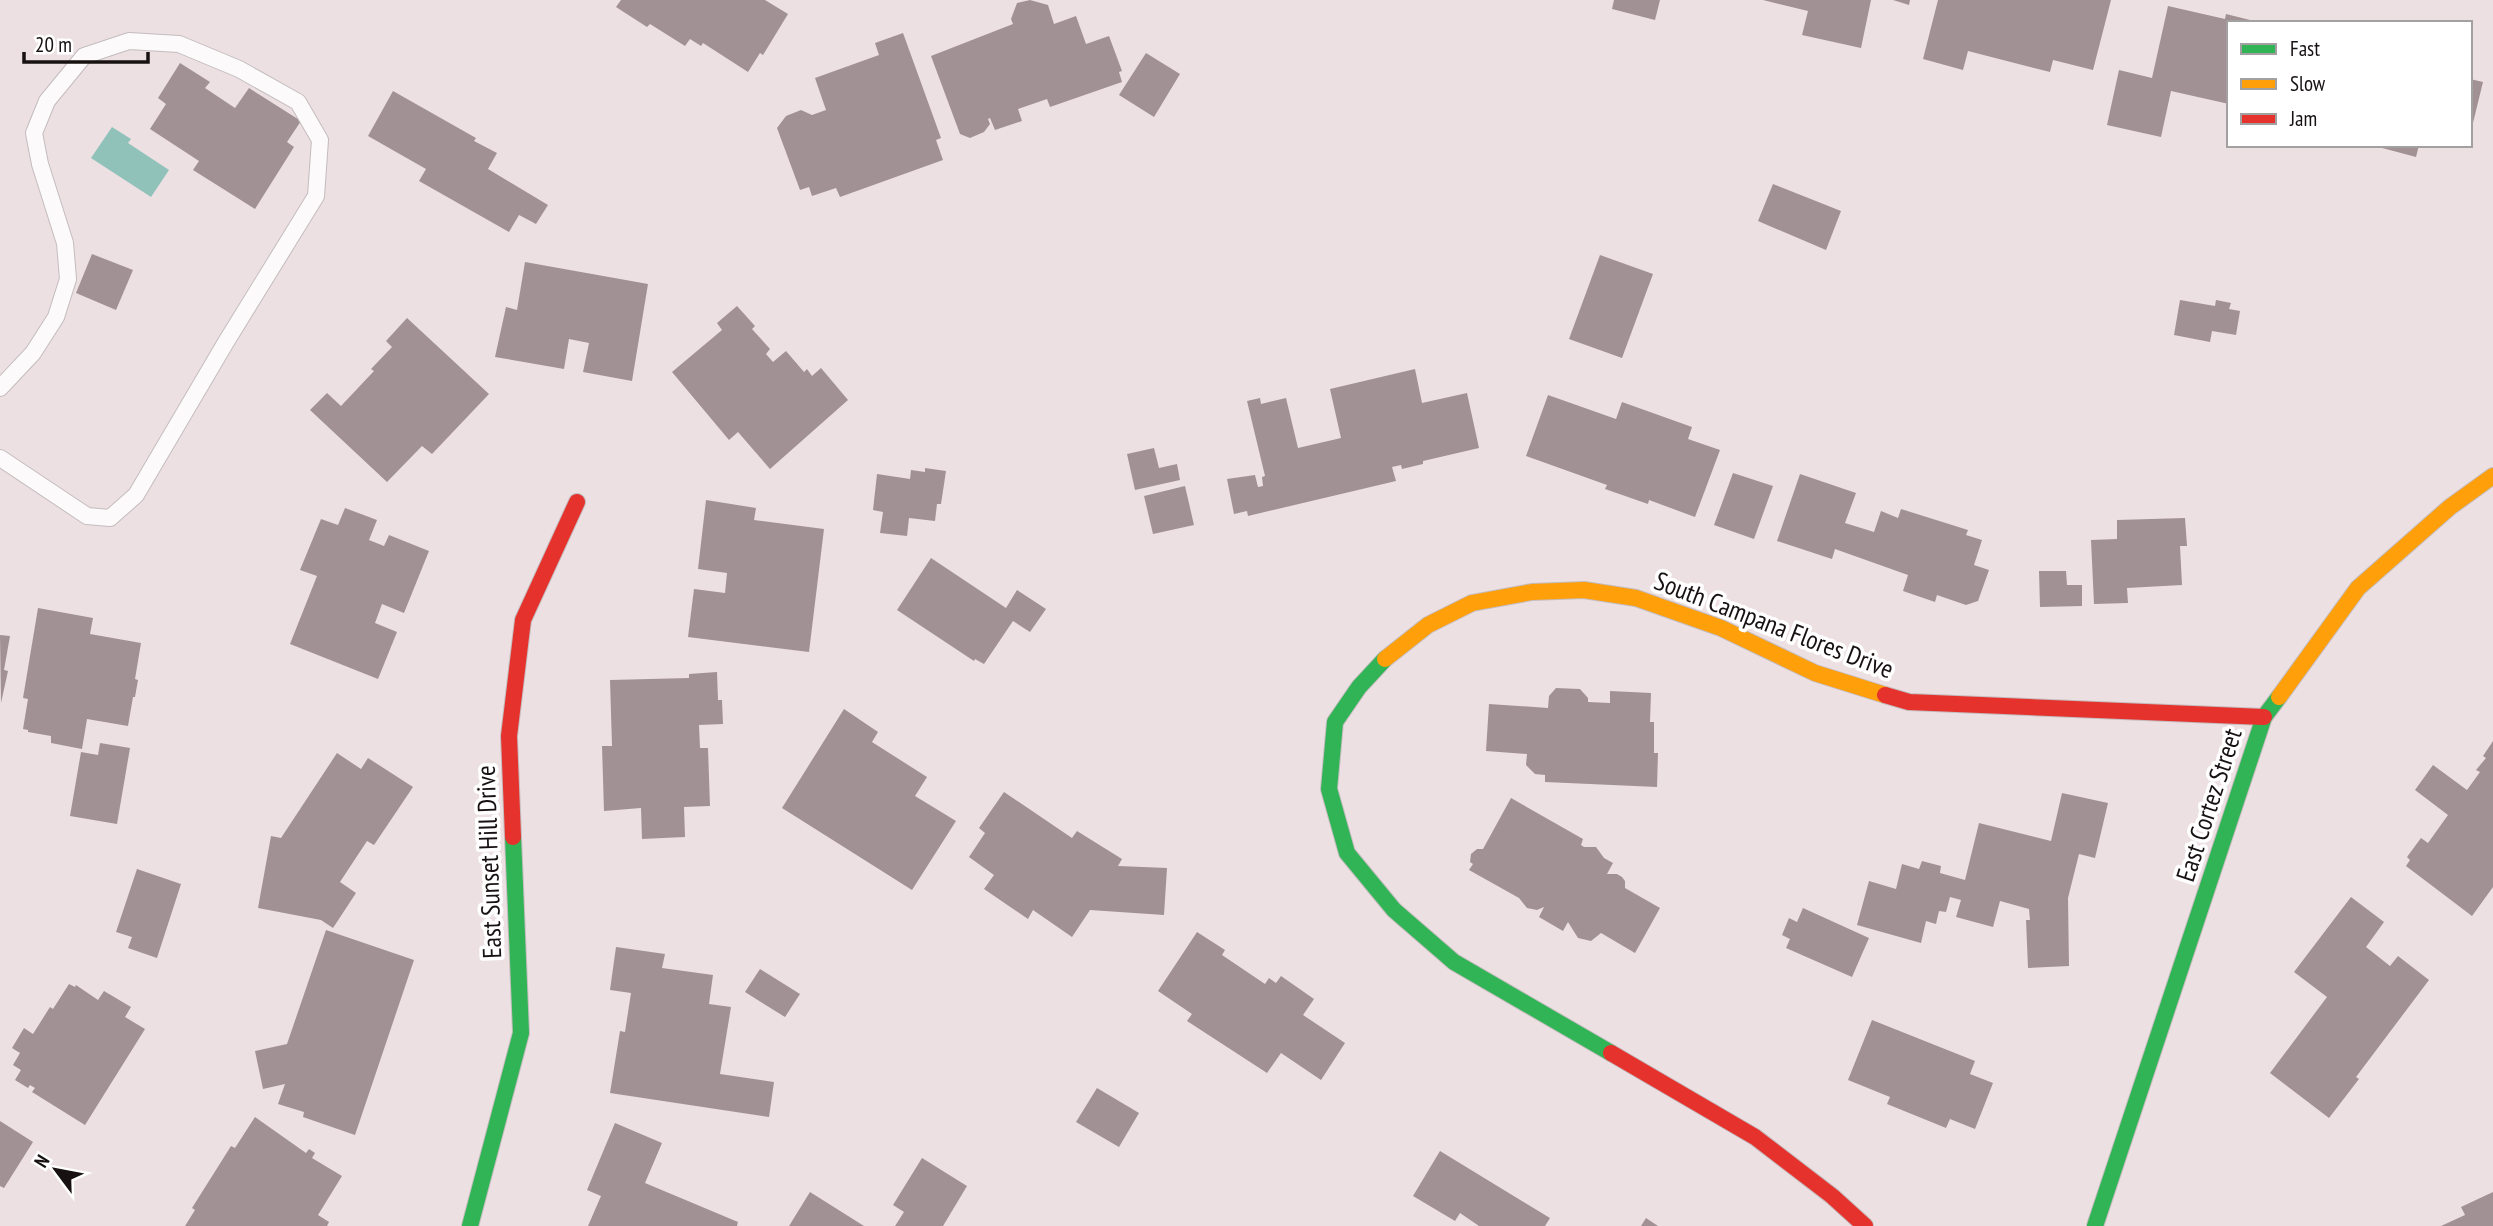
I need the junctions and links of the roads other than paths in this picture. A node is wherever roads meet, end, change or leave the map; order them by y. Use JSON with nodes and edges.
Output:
{"nodes":[{"id":1,"x":0,"y":388,"type":"edge"},
{"id":2,"x":0,"y":458,"type":"edge"},
{"id":3,"x":2493,"y":476,"type":"edge"},
{"id":4,"x":577,"y":502,"type":"dead end"},
{"id":5,"x":2264,"y":717,"type":"junction"},
{"id":6,"x":470,"y":1226,"type":"edge"},
{"id":7,"x":1865,"y":1226,"type":"edge"},
{"id":8,"x":2095,"y":1226,"type":"edge"}],
"edges":[{"from":1,"to":2,"type":"lane"},
{"from":3,"to":5,"type":"street","name":"East Cortez Street"},
{"from":4,"to":6,"type":"street","name":"East Sunset Hill Drive"},
{"from":5,"to":7,"type":"street","name":"South Campana Flores Drive"},
{"from":5,"to":8,"type":"street","name":"East Cortez Street"}]}
